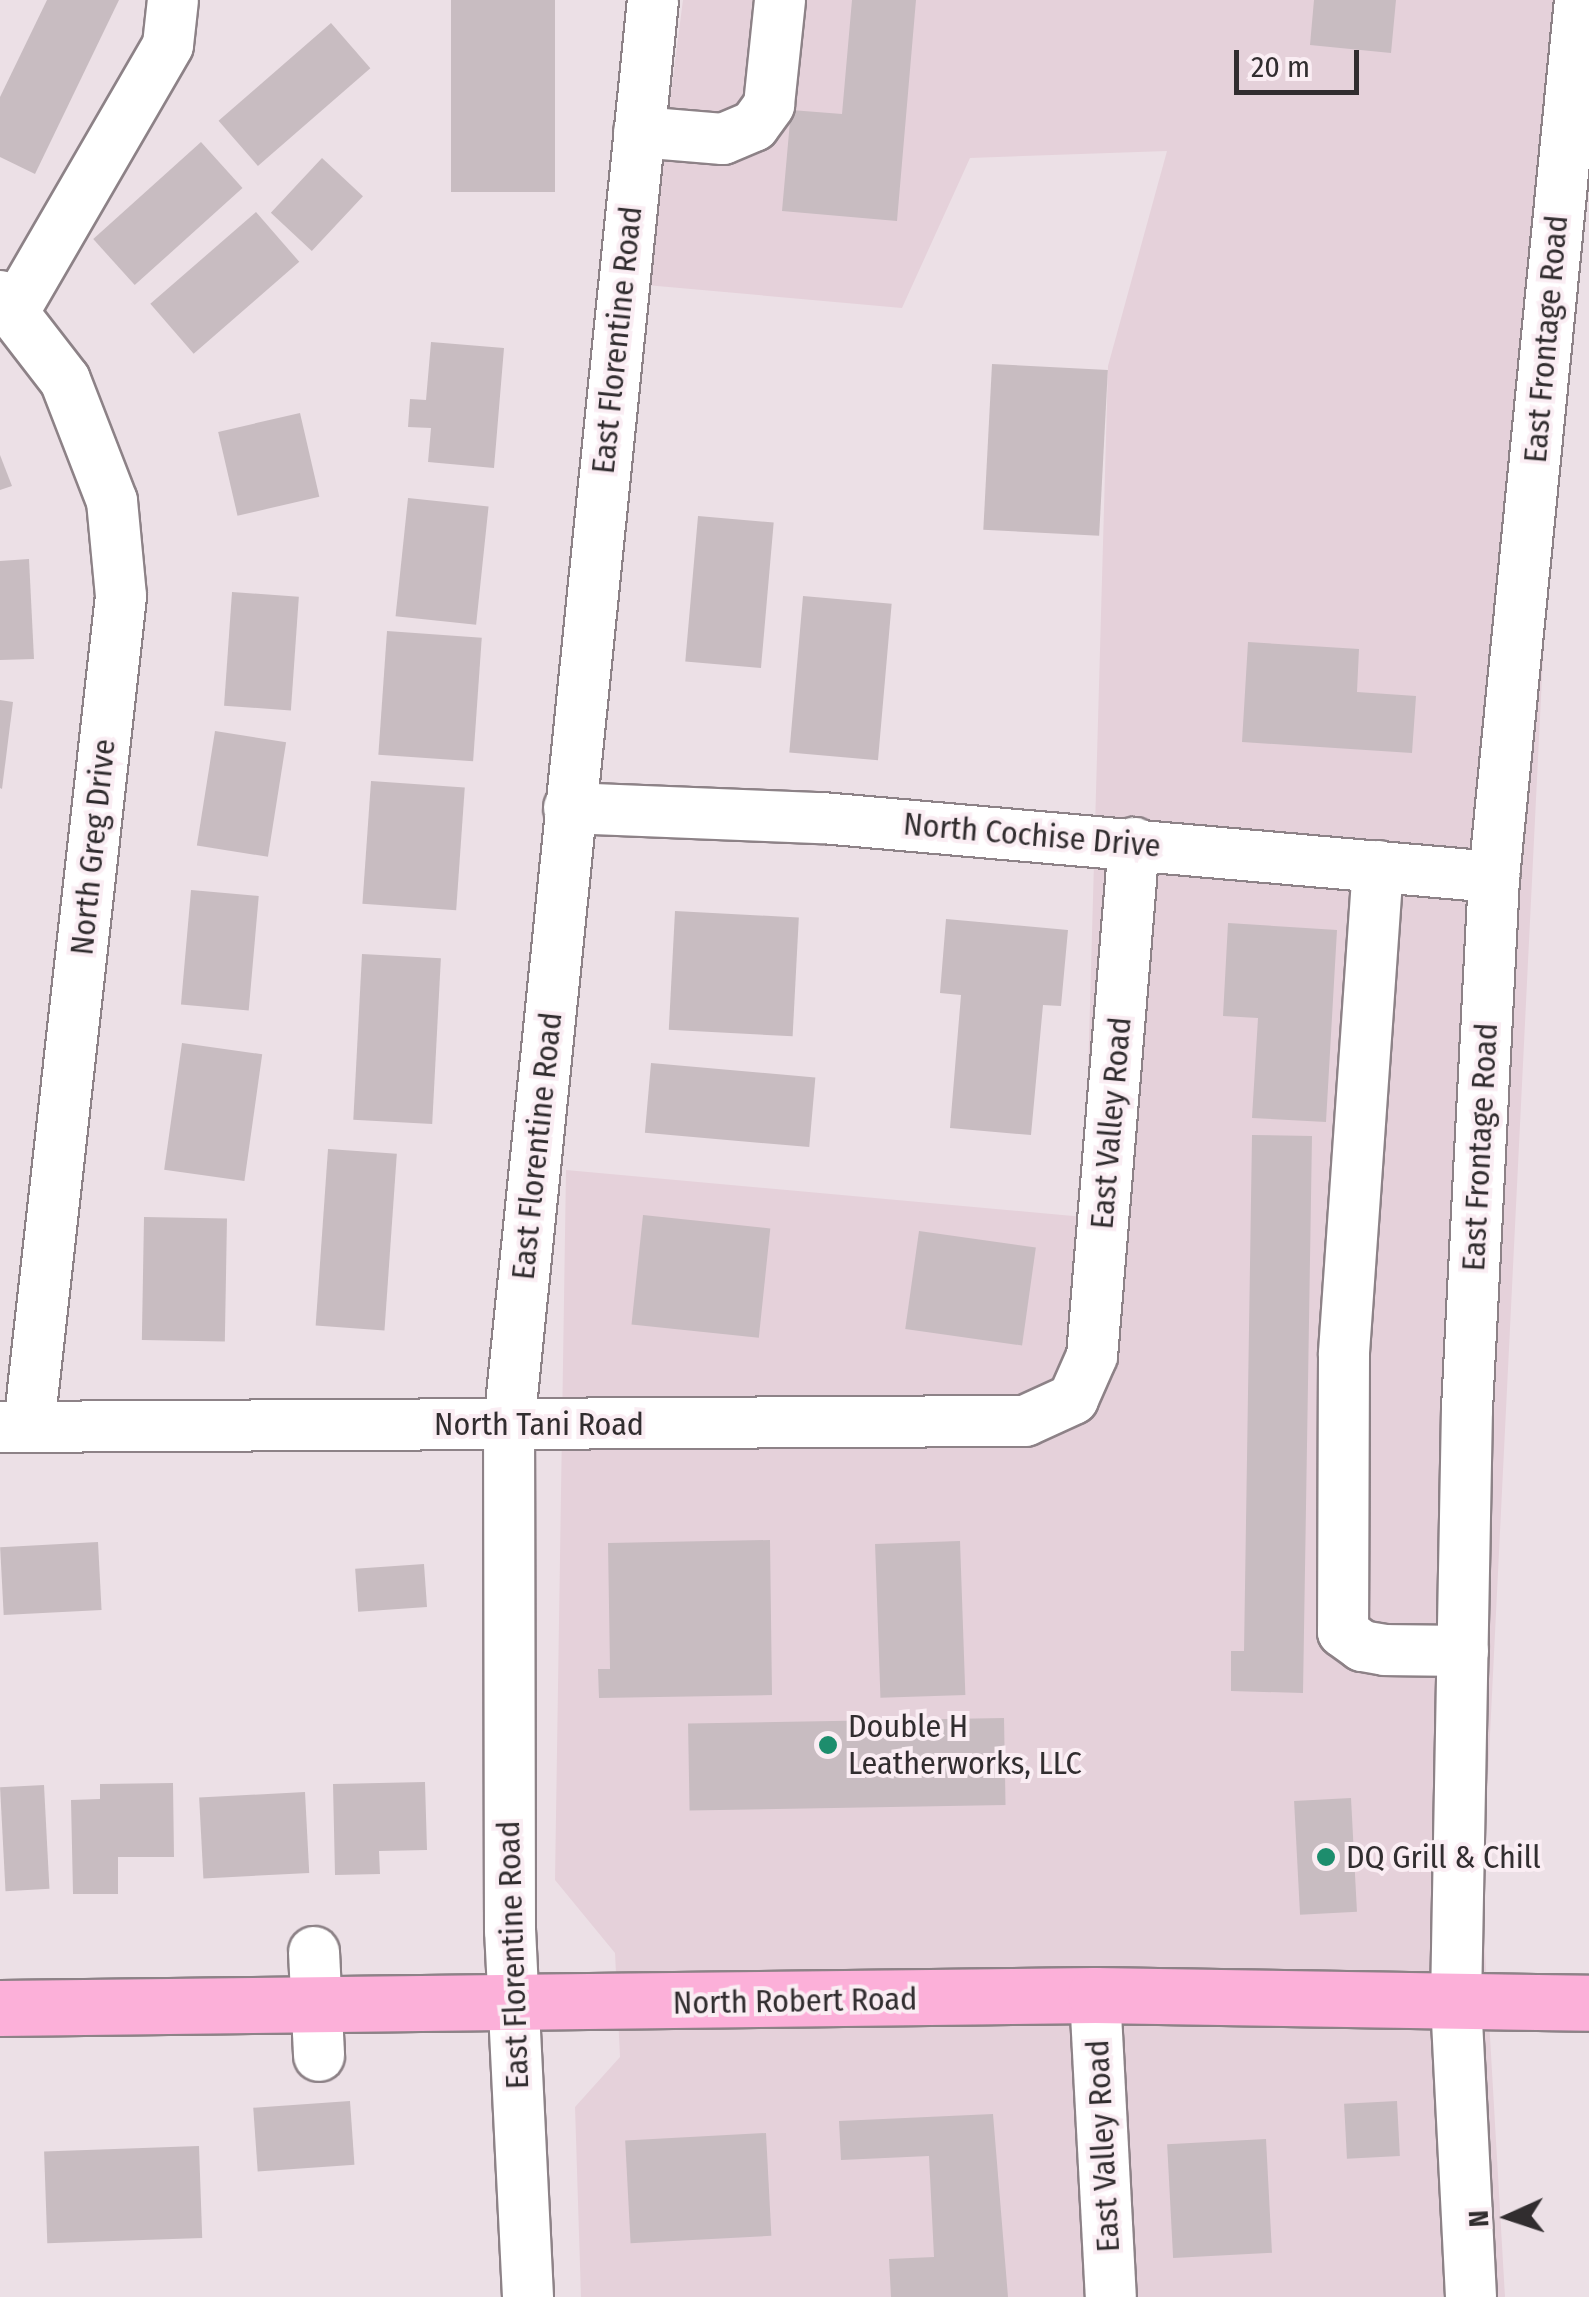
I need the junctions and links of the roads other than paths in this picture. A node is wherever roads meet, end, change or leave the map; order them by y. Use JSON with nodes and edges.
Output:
{"nodes":[{"id":1,"x":173,"y":0,"type":"edge"},
{"id":2,"x":653,"y":0,"type":"edge"},
{"id":3,"x":780,"y":0,"type":"edge"},
{"id":4,"x":1580,"y":0,"type":"edge"},
{"id":5,"x":639,"y":132,"type":"junction"},
{"id":6,"x":7,"y":304,"type":"edge"},
{"id":7,"x":570,"y":808,"type":"junction"},
{"id":8,"x":1134,"y":843,"type":"junction"},
{"id":9,"x":1378,"y":866,"type":"junction"},
{"id":10,"x":1494,"y":877,"type":"junction"},
{"id":11,"x":1073,"y":1398,"type":"joint"},
{"id":12,"x":510,"y":1425,"type":"junction"},
{"id":13,"x":14,"y":1427,"type":"edge"},
{"id":14,"x":1463,"y":1652,"type":"junction"},
{"id":15,"x":314,"y":1952,"type":"dead end"},
{"id":16,"x":1095,"y":1996,"type":"junction"},
{"id":17,"x":1456,"y":2003,"type":"junction"},
{"id":18,"x":1589,"y":2003,"type":"edge"},
{"id":19,"x":512,"y":2004,"type":"junction"},
{"id":20,"x":0,"y":2008,"type":"edge"},
{"id":21,"x":318,"y":2031,"type":"junction"},
{"id":22,"x":528,"y":2297,"type":"edge"},
{"id":23,"x":1111,"y":2297,"type":"edge"},
{"id":24,"x":1471,"y":2297,"type":"edge"}],
"edges":[{"from":1,"to":6,"type":"street"},
{"from":2,"to":5,"type":"street","name":"East Florentine Road"},
{"from":3,"to":5,"type":"street"},
{"from":4,"to":10,"type":"street","name":"East Frontage Road"},
{"from":5,"to":7,"type":"street","name":"East Florentine Road"},
{"from":6,"to":13,"type":"street","name":"North Greg Drive"},
{"from":7,"to":8,"type":"street","name":"North Cochise Drive"},
{"from":7,"to":12,"type":"street","name":"East Florentine Road"},
{"from":8,"to":9,"type":"street","name":"North Cochise Drive"},
{"from":8,"to":11,"type":"street","name":"East Valley Road"},
{"from":9,"to":10,"type":"street","name":"North Cochise Drive"},
{"from":9,"to":14,"type":"street"},
{"from":10,"to":14,"type":"street","name":"East Frontage Road"},
{"from":11,"to":12,"type":"street","name":"North Tani Road"},
{"from":12,"to":13,"type":"street","name":"North Tani Road"},
{"from":12,"to":19,"type":"street","name":"East Florentine Road"},
{"from":14,"to":17,"type":"street","name":"East Frontage Road"},
{"from":15,"to":21,"type":"street"},
{"from":16,"to":17,"type":"main road","name":"North Robert Road"},
{"from":16,"to":19,"type":"main road","name":"North Robert Road"},
{"from":16,"to":23,"type":"street","name":"East Valley Road"},
{"from":17,"to":18,"type":"main road","name":"North Robert Road"},
{"from":17,"to":24,"type":"street","name":"East Frontage Road"},
{"from":19,"to":21,"type":"main road","name":"North Robert Road"},
{"from":19,"to":22,"type":"street","name":"East Florentine Road"},
{"from":20,"to":21,"type":"main road","name":"North Robert Road"}]}
